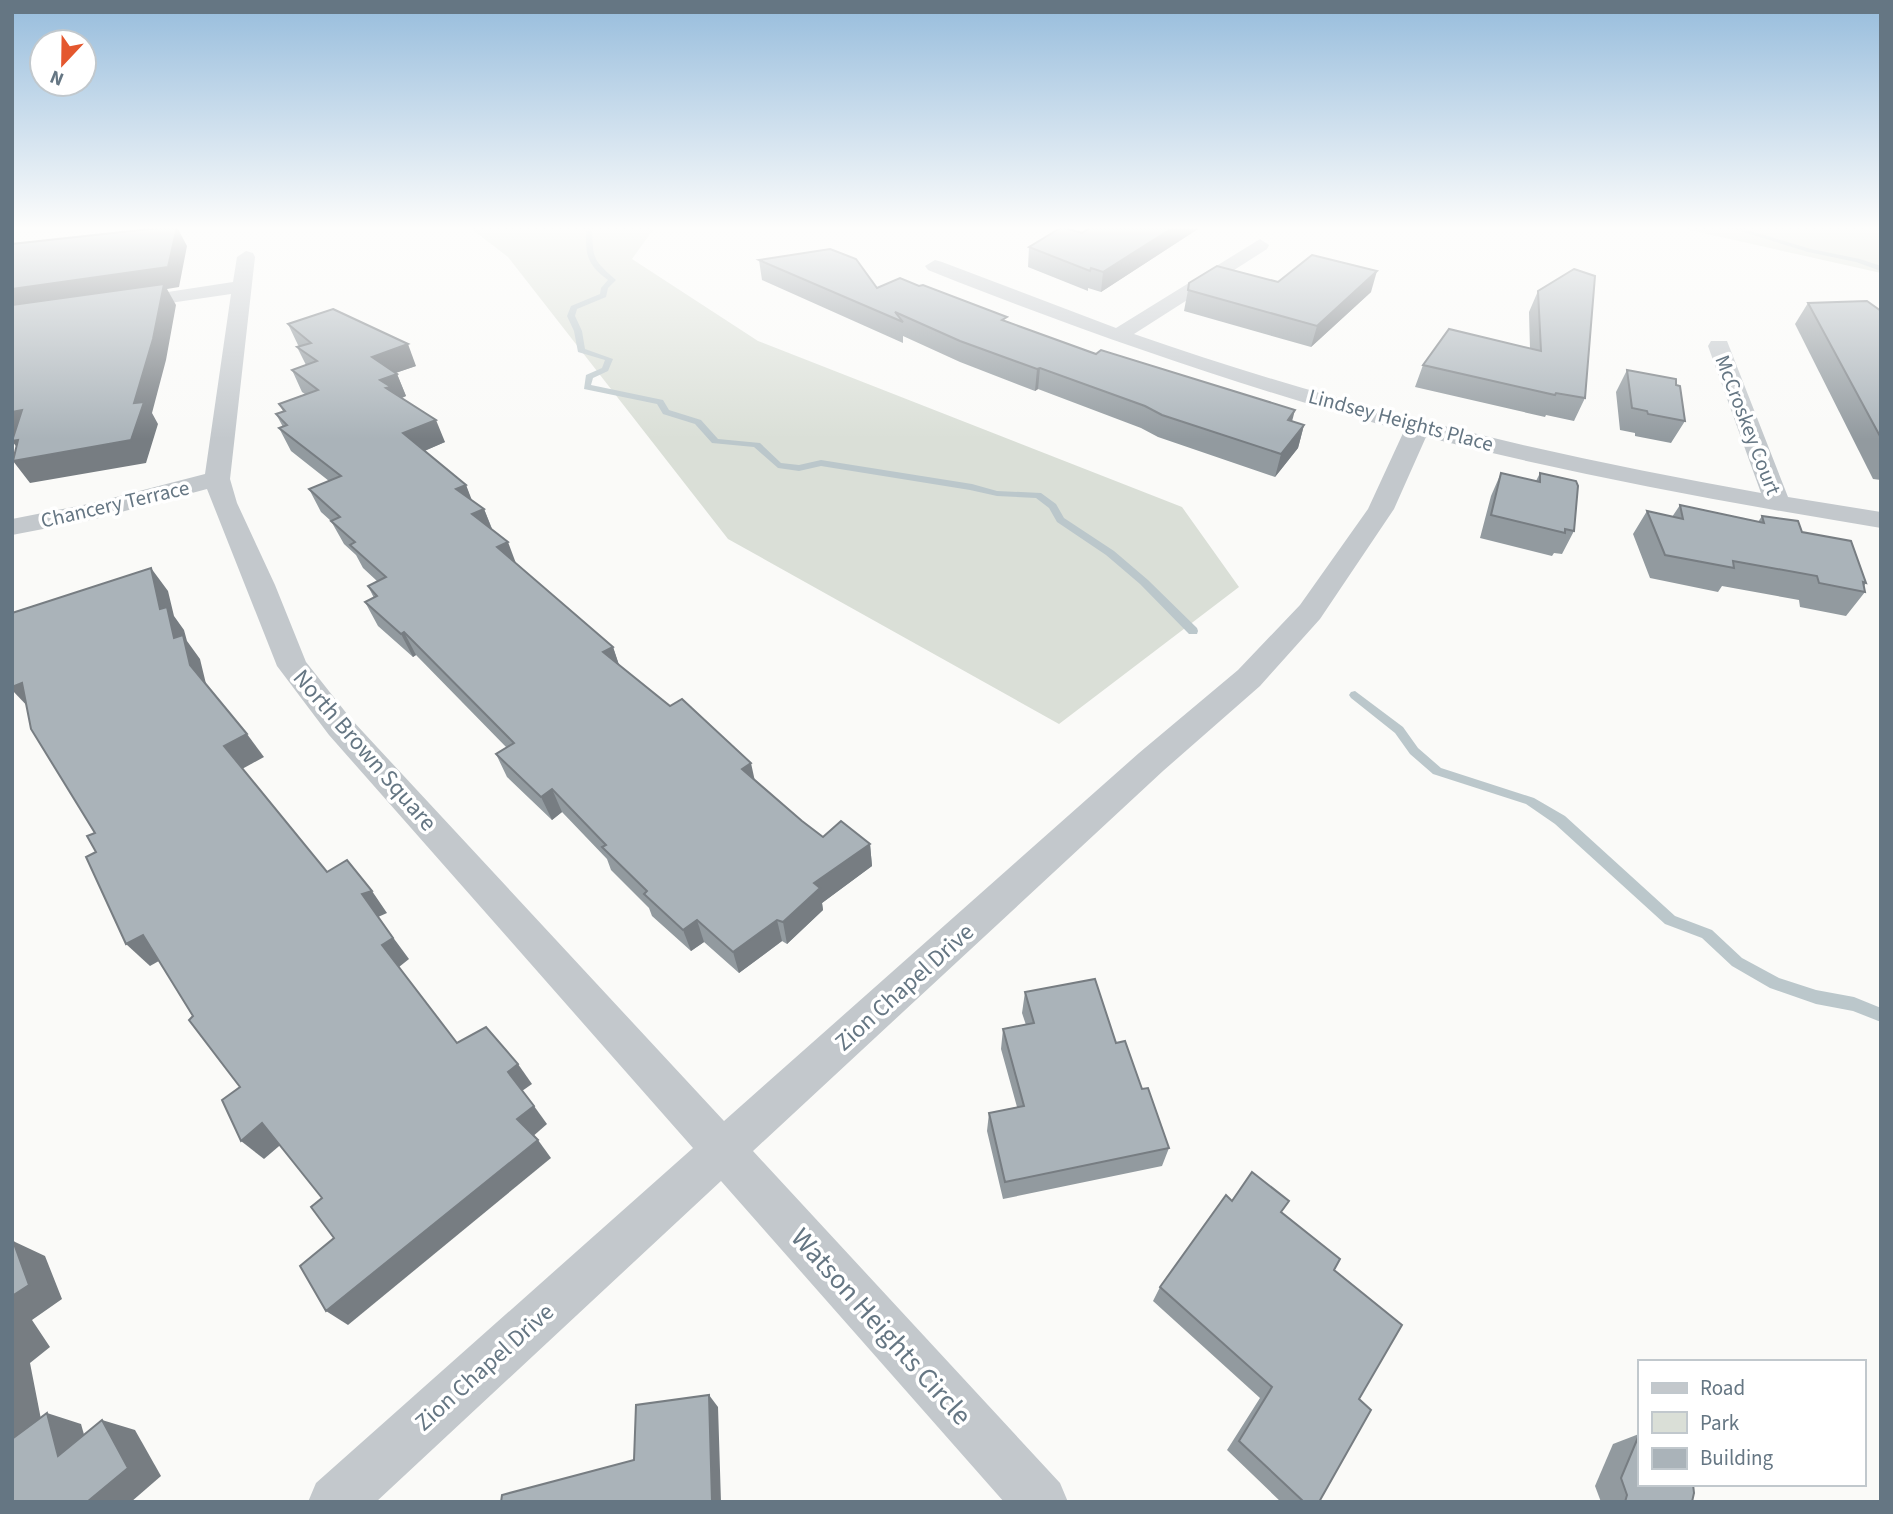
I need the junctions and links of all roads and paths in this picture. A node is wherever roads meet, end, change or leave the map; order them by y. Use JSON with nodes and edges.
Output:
{"nodes":[{"id":1,"x":140,"y":298,"type":"edge"},
{"id":2,"x":240,"y":298,"type":"edge"},
{"id":3,"x":1019,"y":298,"type":"edge"},
{"id":4,"x":1178,"y":298,"type":"edge"},
{"id":5,"x":106,"y":306,"type":"edge"},
{"id":6,"x":1119,"y":335,"type":"junction"},
{"id":7,"x":1718,"y":346,"type":"dead end"},
{"id":8,"x":1418,"y":427,"type":"junction"},
{"id":9,"x":217,"y":479,"type":"junction"},
{"id":10,"x":1778,"y":505,"type":"junction"},
{"id":11,"x":1881,"y":520,"type":"edge"},
{"id":12,"x":12,"y":527,"type":"edge"},
{"id":13,"x":724,"y":1150,"type":"junction"},
{"id":14,"x":334,"y":1502,"type":"edge"},
{"id":15,"x":1041,"y":1502,"type":"edge"}],
"edges":[{"from":1,"to":5,"type":"street","name":"North Brown Square"},
{"from":2,"to":9,"type":"street","name":"North Brown Square"},
{"from":3,"to":6,"type":"street","name":"Lindsey Heights Place"},
{"from":4,"to":6,"type":"street"},
{"from":6,"to":8,"type":"street","name":"Lindsey Heights Place"},
{"from":7,"to":10,"type":"street","name":"McCroskey Court"},
{"from":8,"to":10,"type":"street","name":"Lindsey Heights Place"},
{"from":8,"to":13,"type":"street","name":"Zion Chapel Drive"},
{"from":9,"to":12,"type":"street","name":"Chancery Terrace"},
{"from":9,"to":13,"type":"street","name":"North Brown Square"},
{"from":10,"to":11,"type":"street","name":"Lindsey Heights Place"},
{"from":13,"to":14,"type":"street","name":"Zion Chapel Drive"},
{"from":13,"to":15,"type":"street","name":"Watson Heights Circle"}]}
